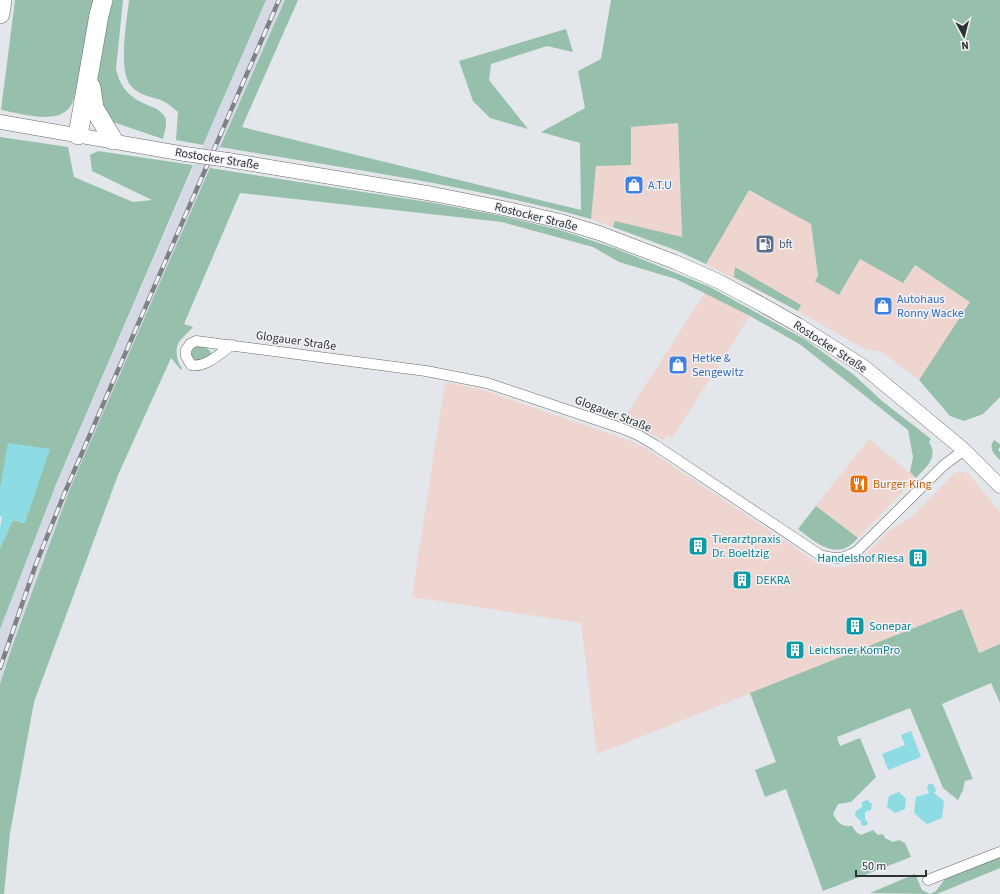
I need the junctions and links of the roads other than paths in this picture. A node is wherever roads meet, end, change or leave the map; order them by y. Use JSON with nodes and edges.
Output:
{"nodes":[{"id":1,"x":100,"y":5,"type":"edge"},
{"id":2,"x":89,"y":76,"type":"junction"},
{"id":3,"x":0,"y":122,"type":"edge"},
{"id":4,"x":78,"y":135,"type":"junction"},
{"id":5,"x":113,"y":140,"type":"junction"},
{"id":6,"x":232,"y":345,"type":"dead end"},
{"id":7,"x":964,"y":450,"type":"junction"},
{"id":8,"x":1000,"y":486,"type":"edge"},
{"id":9,"x":1000,"y":852,"type":"edge"},
{"id":10,"x":928,"y":880,"type":"dead end"}],
"edges":[{"from":1,"to":2,"type":"highway"},
{"from":2,"to":4,"type":"highway"},
{"from":2,"to":5,"type":"highway"},
{"from":3,"to":4,"type":"street","name":"Rostocker Straße"},
{"from":4,"to":5,"type":"street","name":"Rostocker Straße"},
{"from":5,"to":7,"type":"street","name":"Rostocker Straße","bridge":true},
{"from":6,"to":7,"type":"street","name":"Glogauer Straße"},
{"from":7,"to":8,"type":"street","name":"Rostocker Straße"},
{"from":9,"to":10,"type":"street"}]}
